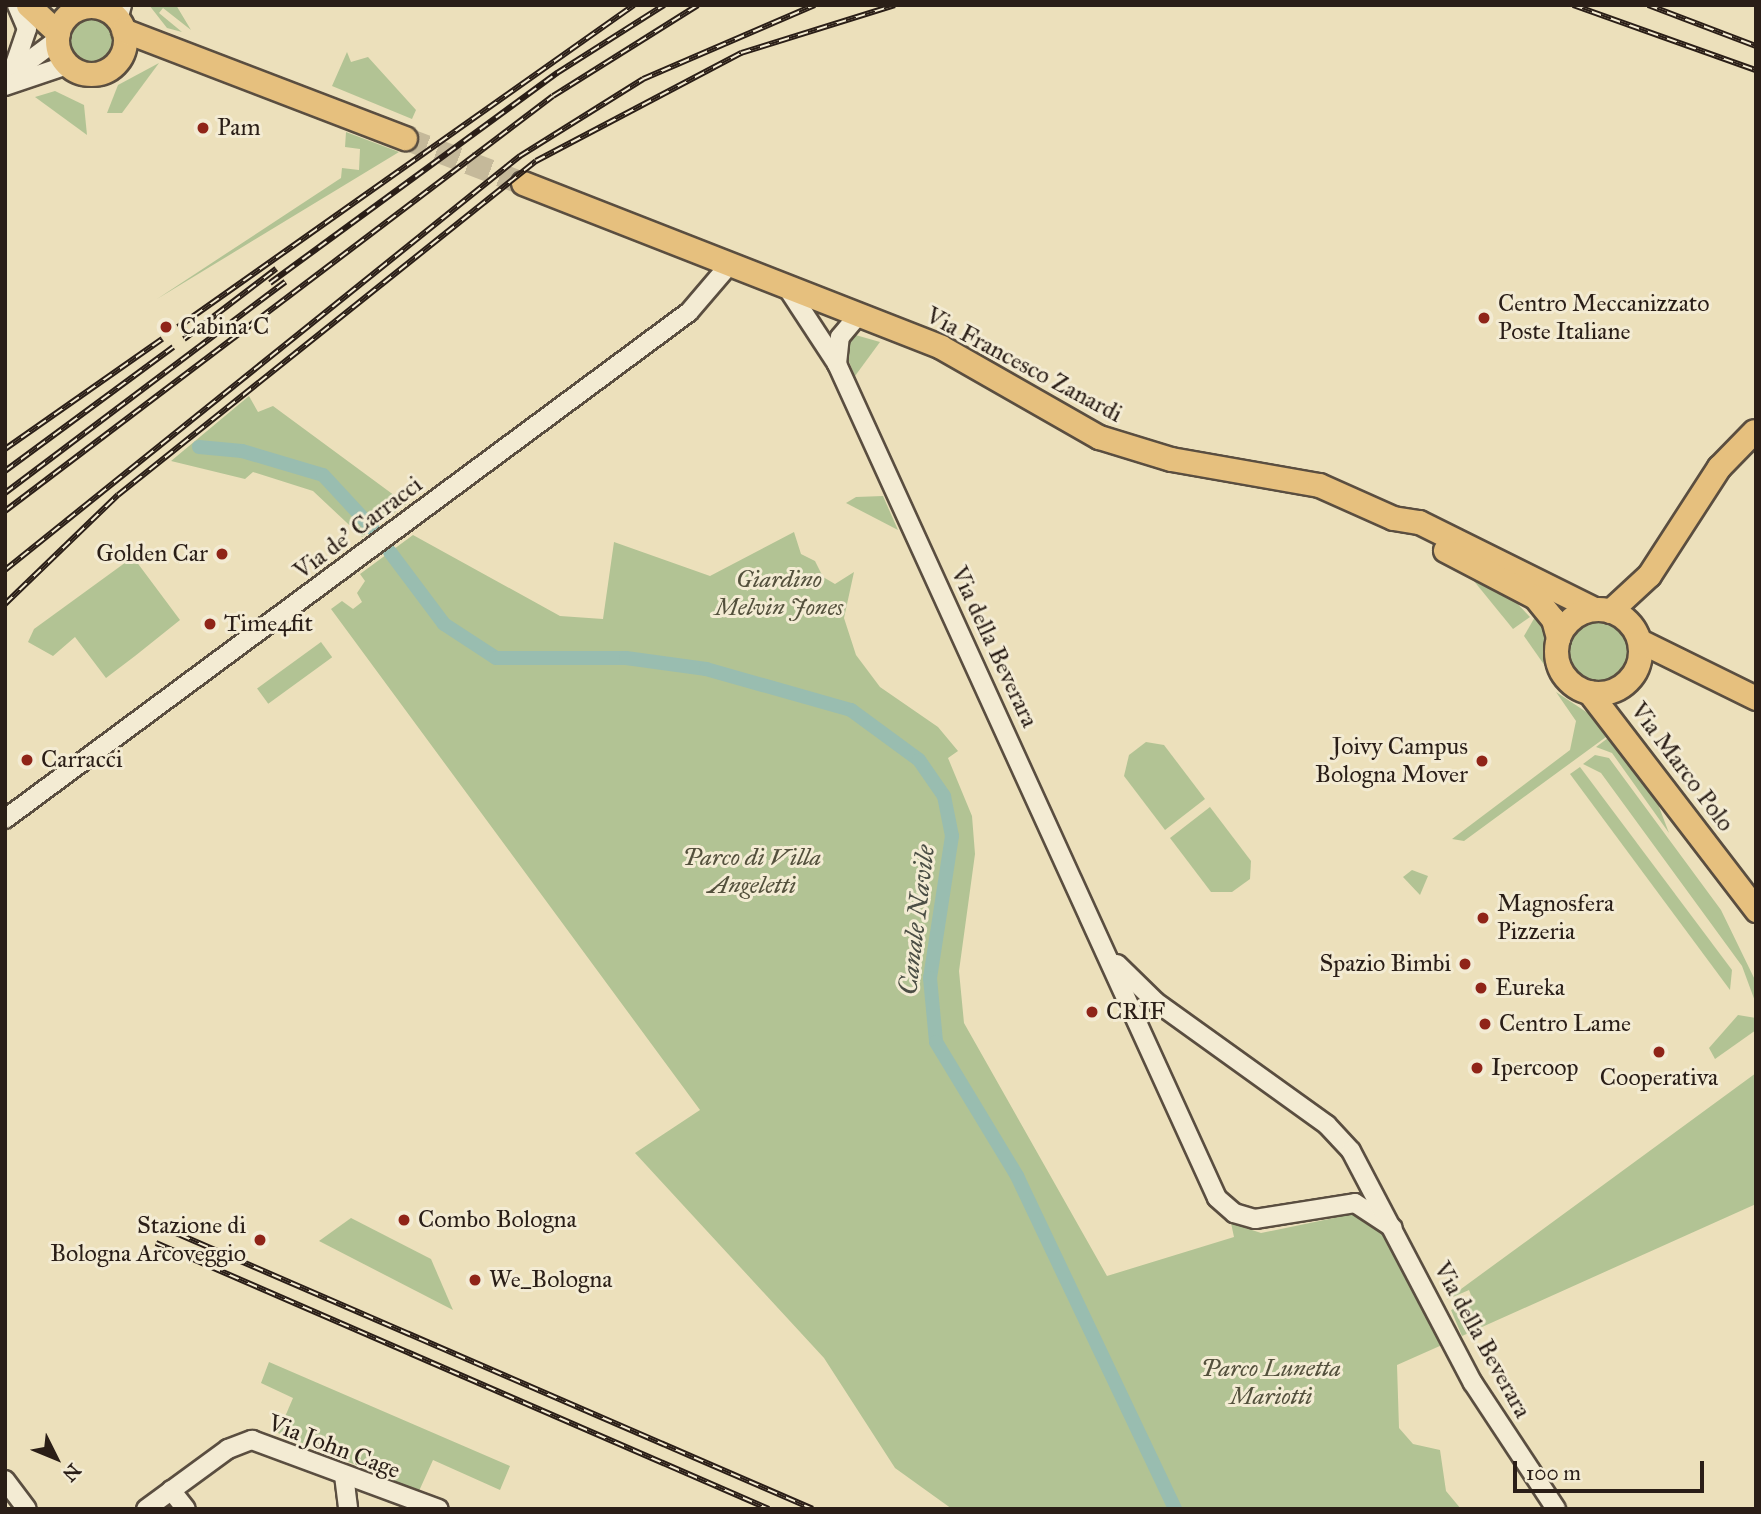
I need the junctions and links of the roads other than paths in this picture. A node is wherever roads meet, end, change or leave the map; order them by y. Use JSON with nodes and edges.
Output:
{"nodes":[{"id":1,"x":17,"y":5,"type":"edge"},
{"id":2,"x":28,"y":5,"type":"edge"},
{"id":3,"x":82,"y":7,"type":"edge"},
{"id":4,"x":121,"y":18,"type":"edge"},
{"id":5,"x":57,"y":36,"type":"junction"},
{"id":6,"x":183,"y":51,"type":"junction"},
{"id":7,"x":119,"y":58,"type":"junction"},
{"id":8,"x":68,"y":65,"type":"junction"},
{"id":9,"x":8,"y":79,"type":"edge"},
{"id":10,"x":405,"y":138,"type":"tunnel mouth"},
{"id":11,"x":523,"y":183,"type":"tunnel mouth"},
{"id":12,"x":730,"y":264,"type":"junction"},
{"id":13,"x":785,"y":285,"type":"junction"},
{"id":14,"x":859,"y":314,"type":"junction"},
{"id":15,"x":837,"y":364,"type":"junction"},
{"id":16,"x":1755,"y":430,"type":"edge"},
{"id":17,"x":1393,"y":518,"type":"junction"},
{"id":18,"x":1649,"y":575,"type":"junction"},
{"id":19,"x":1602,"y":610,"type":"junction"},
{"id":20,"x":1637,"y":635,"type":"junction"},
{"id":21,"x":1558,"y":638,"type":"junction"},
{"id":22,"x":1688,"y":669,"type":"junction"},
{"id":23,"x":1629,"y":679,"type":"junction"},
{"id":24,"x":1589,"y":692,"type":"junction"},
{"id":25,"x":1756,"y":698,"type":"edge"},
{"id":26,"x":5,"y":819,"type":"edge"},
{"id":27,"x":1756,"y":891,"type":"edge"},
{"id":28,"x":1756,"y":910,"type":"edge"},
{"id":29,"x":1106,"y":950,"type":"junction"},
{"id":30,"x":1170,"y":1012,"type":"junction"},
{"id":31,"x":1142,"y":1032,"type":"junction"},
{"id":32,"x":1362,"y":1166,"type":"junction"},
{"id":33,"x":1340,"y":1201,"type":"junction"},
{"id":34,"x":1393,"y":1228,"type":"junction"},
{"id":35,"x":344,"y":1475,"type":"junction"},
{"id":36,"x":5,"y":1480,"type":"edge"},
{"id":37,"x":171,"y":1490,"type":"junction"},
{"id":38,"x":27,"y":1509,"type":"edge"},
{"id":39,"x":146,"y":1509,"type":"edge"},
{"id":40,"x":186,"y":1509,"type":"edge"},
{"id":41,"x":348,"y":1509,"type":"edge"},
{"id":42,"x":439,"y":1509,"type":"edge"},
{"id":43,"x":1556,"y":1509,"type":"edge"}],
"edges":[{"from":1,"to":9,"type":"street"},
{"from":2,"to":5,"type":"main road"},
{"from":3,"to":4,"type":"main road"},
{"from":3,"to":5,"type":"main road"},
{"from":4,"to":6,"type":"main road"},
{"from":4,"to":7,"type":"main road"},
{"from":5,"to":8,"type":"main road"},
{"from":5,"to":9,"type":"street"},
{"from":6,"to":7,"type":"main road"},
{"from":6,"to":10,"type":"main road"},
{"from":7,"to":8,"type":"main road"},
{"from":8,"to":9,"type":"street"},
{"from":11,"to":12,"type":"main road","name":"Via Francesco Zanardi"},
{"from":12,"to":13,"type":"main road","name":"Via Francesco Zanardi"},
{"from":12,"to":26,"type":"street","name":"Via de' Carracci"},
{"from":13,"to":14,"type":"main road","name":"Via Francesco Zanardi"},
{"from":13,"to":15,"type":"street","name":"Via della Beverara"},
{"from":14,"to":15,"type":"street"},
{"from":14,"to":17,"type":"main road","name":"Via Francesco Zanardi"},
{"from":15,"to":29,"type":"street","name":"Via della Beverara"},
{"from":16,"to":18,"type":"main road"},
{"from":17,"to":19,"type":"main road","name":"Via Francesco Zanardi"},
{"from":17,"to":21,"type":"main road","name":"Via Francesco Zanardi"},
{"from":18,"to":19,"type":"main road"},
{"from":18,"to":20,"type":"main road"},
{"from":19,"to":20,"type":"main road"},
{"from":19,"to":21,"type":"main road"},
{"from":20,"to":22,"type":"main road"},
{"from":20,"to":23,"type":"main road"},
{"from":21,"to":24,"type":"main road"},
{"from":22,"to":23,"type":"main road"},
{"from":22,"to":25,"type":"main road"},
{"from":23,"to":24,"type":"main road"},
{"from":23,"to":27,"type":"main road","name":"Via Marco Polo"},
{"from":24,"to":28,"type":"main road","name":"Via Marco Polo"},
{"from":29,"to":30,"type":"street","name":"Via della Beverara"},
{"from":29,"to":31,"type":"street","name":"Via della Beverara"},
{"from":30,"to":31,"type":"street"},
{"from":30,"to":32,"type":"street","name":"Via della Beverara"},
{"from":31,"to":33,"type":"street","name":"Via della Beverara"},
{"from":32,"to":33,"type":"street"},
{"from":32,"to":34,"type":"street","name":"Via della Beverara"},
{"from":33,"to":34,"type":"street","name":"Via della Beverara"},
{"from":34,"to":43,"type":"street","name":"Via della Beverara"},
{"from":35,"to":37,"type":"street","name":"Via John Cage"},
{"from":35,"to":41,"type":"street"},
{"from":35,"to":42,"type":"street","name":"Via John Cage"},
{"from":36,"to":38,"type":"street"},
{"from":37,"to":39,"type":"street","name":"Via John Cage"},
{"from":37,"to":40,"type":"street"}]}
